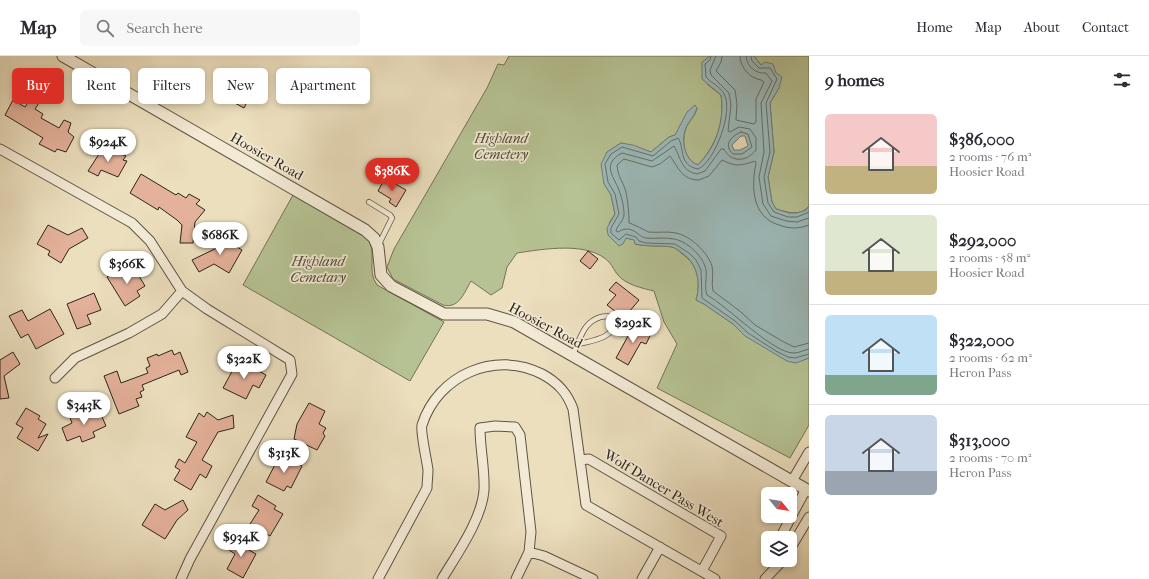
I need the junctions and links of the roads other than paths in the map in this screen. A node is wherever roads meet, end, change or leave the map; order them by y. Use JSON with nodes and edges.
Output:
{"nodes":[{"id":1,"x":63,"y":56,"type":"edge"},
{"id":2,"x":0,"y":149,"type":"edge"},
{"id":3,"x":369,"y":202,"type":"dead end"},
{"id":4,"x":378,"y":247,"type":"junction"},
{"id":5,"x":182,"y":291,"type":"junction"},
{"id":6,"x":579,"y":344,"type":"junction"},
{"id":7,"x":572,"y":356,"type":"junction"},
{"id":8,"x":55,"y":378,"type":"dead end"},
{"id":9,"x":809,"y":452,"type":"edge"},
{"id":10,"x":580,"y":460,"type":"junction"},
{"id":11,"x":792,"y":481,"type":"junction"},
{"id":12,"x":807,"y":490,"type":"edge"},
{"id":13,"x":809,"y":517,"type":"edge"},
{"id":14,"x":784,"y":531,"type":"edge"},
{"id":15,"x":797,"y":537,"type":"edge"},
{"id":16,"x":660,"y":547,"type":"junction"},
{"id":17,"x":530,"y":552,"type":"junction"},
{"id":18,"x":776,"y":567,"type":"edge"},
{"id":19,"x":702,"y":571,"type":"junction"},
{"id":20,"x":581,"y":576,"type":"edge"},
{"id":21,"x":766,"y":576,"type":"edge"},
{"id":22,"x":182,"y":578,"type":"edge"},
{"id":23,"x":378,"y":579,"type":"edge"},
{"id":24,"x":442,"y":579,"type":"edge"},
{"id":25,"x":516,"y":579,"type":"edge"},
{"id":26,"x":594,"y":579,"type":"edge"},
{"id":27,"x":642,"y":579,"type":"edge"},
{"id":28,"x":715,"y":579,"type":"edge"}],
"edges":[{"from":1,"to":4,"type":"street","name":"Hoosier Road"},
{"from":2,"to":5,"type":"street"},
{"from":3,"to":4,"type":"lane"},
{"from":4,"to":7,"type":"street","name":"Hoosier Road"},
{"from":5,"to":8,"type":"street"},
{"from":5,"to":22,"type":"street"},
{"from":6,"to":6,"type":"lane"},
{"from":6,"to":7,"type":"lane"},
{"from":7,"to":11,"type":"street","name":"Hoosier Road"},
{"from":9,"to":11,"type":"street"},
{"from":10,"to":16,"type":"street"},
{"from":10,"to":19,"type":"street","name":"Wolf Dancer Pass West"},
{"from":10,"to":23,"type":"street"},
{"from":11,"to":12,"type":"street","name":"Hoosier Road"},
{"from":12,"to":14,"type":"street"},
{"from":13,"to":15,"type":"street"},
{"from":16,"to":19,"type":"street"},
{"from":16,"to":27,"type":"street"},
{"from":17,"to":20,"type":"street"},
{"from":17,"to":24,"type":"street"},
{"from":17,"to":25,"type":"street"},
{"from":18,"to":21,"type":"street"},
{"from":19,"to":28,"type":"street"},
{"from":20,"to":26,"type":"street"}]}
